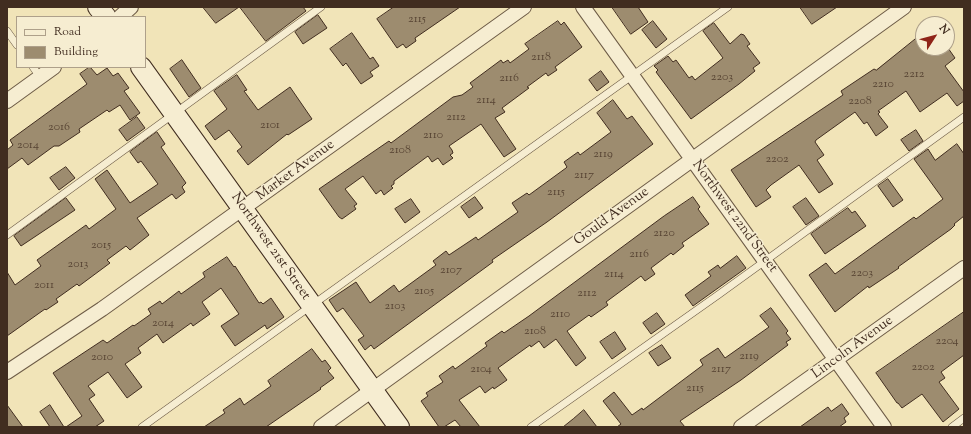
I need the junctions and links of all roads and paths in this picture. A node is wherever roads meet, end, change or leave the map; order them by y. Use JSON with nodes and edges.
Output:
{"nodes":[{"id":1,"x":98,"y":7,"type":"edge"},
{"id":2,"x":131,"y":7,"type":"edge"},
{"id":3,"x":321,"y":7,"type":"edge"},
{"id":4,"x":524,"y":7,"type":"edge"},
{"id":5,"x":583,"y":7,"type":"edge"},
{"id":6,"x":728,"y":7,"type":"edge"},
{"id":7,"x":904,"y":7,"type":"edge"},
{"id":8,"x":105,"y":16,"type":"edge"},
{"id":9,"x":121,"y":16,"type":"edge"},
{"id":10,"x":7,"y":31,"type":"edge"},
{"id":11,"x":16,"y":44,"type":"edge"},
{"id":12,"x":50,"y":68,"type":"edge"},
{"id":13,"x":142,"y":68,"type":"edge"},
{"id":14,"x":36,"y":72,"type":"edge"},
{"id":15,"x":632,"y":75,"type":"junction"},
{"id":16,"x":7,"y":101,"type":"edge"},
{"id":17,"x":175,"y":114,"type":"junction"},
{"id":18,"x":964,"y":117,"type":"edge"},
{"id":19,"x":693,"y":159,"type":"junction"},
{"id":20,"x":243,"y":209,"type":"junction"},
{"id":21,"x":7,"y":234,"type":"edge"},
{"id":22,"x":765,"y":261,"type":"junction"},
{"id":23,"x":964,"y":268,"type":"edge"},
{"id":24,"x":311,"y":305,"type":"junction"},
{"id":25,"x":836,"y":360,"type":"junction"},
{"id":26,"x":7,"y":372,"type":"edge"},
{"id":27,"x":372,"y":390,"type":"junction"},
{"id":28,"x":964,"y":418,"type":"edge"},
{"id":29,"x":142,"y":427,"type":"edge"},
{"id":30,"x":321,"y":427,"type":"edge"},
{"id":31,"x":399,"y":427,"type":"edge"},
{"id":32,"x":531,"y":427,"type":"edge"},
{"id":33,"x":741,"y":427,"type":"edge"},
{"id":34,"x":884,"y":427,"type":"edge"},
{"id":35,"x":952,"y":427,"type":"edge"}],
"edges":[{"from":1,"to":8,"type":"street"},
{"from":2,"to":9,"type":"street"},
{"from":3,"to":17,"type":"lane"},
{"from":4,"to":20,"type":"street","name":"Market Avenue"},
{"from":5,"to":15,"type":"street","name":"Northwest 22nd Street"},
{"from":6,"to":15,"type":"lane"},
{"from":7,"to":19,"type":"street","name":"Gould Avenue"},
{"from":10,"to":11,"type":"lane"},
{"from":12,"to":14,"type":"street"},
{"from":13,"to":17,"type":"street","name":"Northwest 21st Street"},
{"from":14,"to":16,"type":"street"},
{"from":15,"to":19,"type":"street","name":"Northwest 22nd Street"},
{"from":15,"to":24,"type":"lane"},
{"from":17,"to":20,"type":"street","name":"Northwest 21st Street"},
{"from":17,"to":21,"type":"lane"},
{"from":18,"to":22,"type":"lane"},
{"from":19,"to":22,"type":"street","name":"Northwest 22nd Street"},
{"from":19,"to":27,"type":"street","name":"Gould Avenue"},
{"from":20,"to":24,"type":"street","name":"Northwest 21st Street"},
{"from":20,"to":26,"type":"street","name":"Market Avenue"},
{"from":22,"to":25,"type":"street","name":"Northwest 22nd Street"},
{"from":22,"to":32,"type":"lane"},
{"from":23,"to":25,"type":"street","name":"Lincoln Avenue"},
{"from":24,"to":27,"type":"street","name":"Northwest 21st Street"},
{"from":24,"to":29,"type":"lane"},
{"from":25,"to":33,"type":"street","name":"Lincoln Avenue"},
{"from":25,"to":34,"type":"street","name":"Northwest 22nd Street"},
{"from":27,"to":30,"type":"street","name":"Gould Avenue"},
{"from":27,"to":31,"type":"street","name":"Northwest 21st Street"},
{"from":28,"to":35,"type":"lane"}]}
